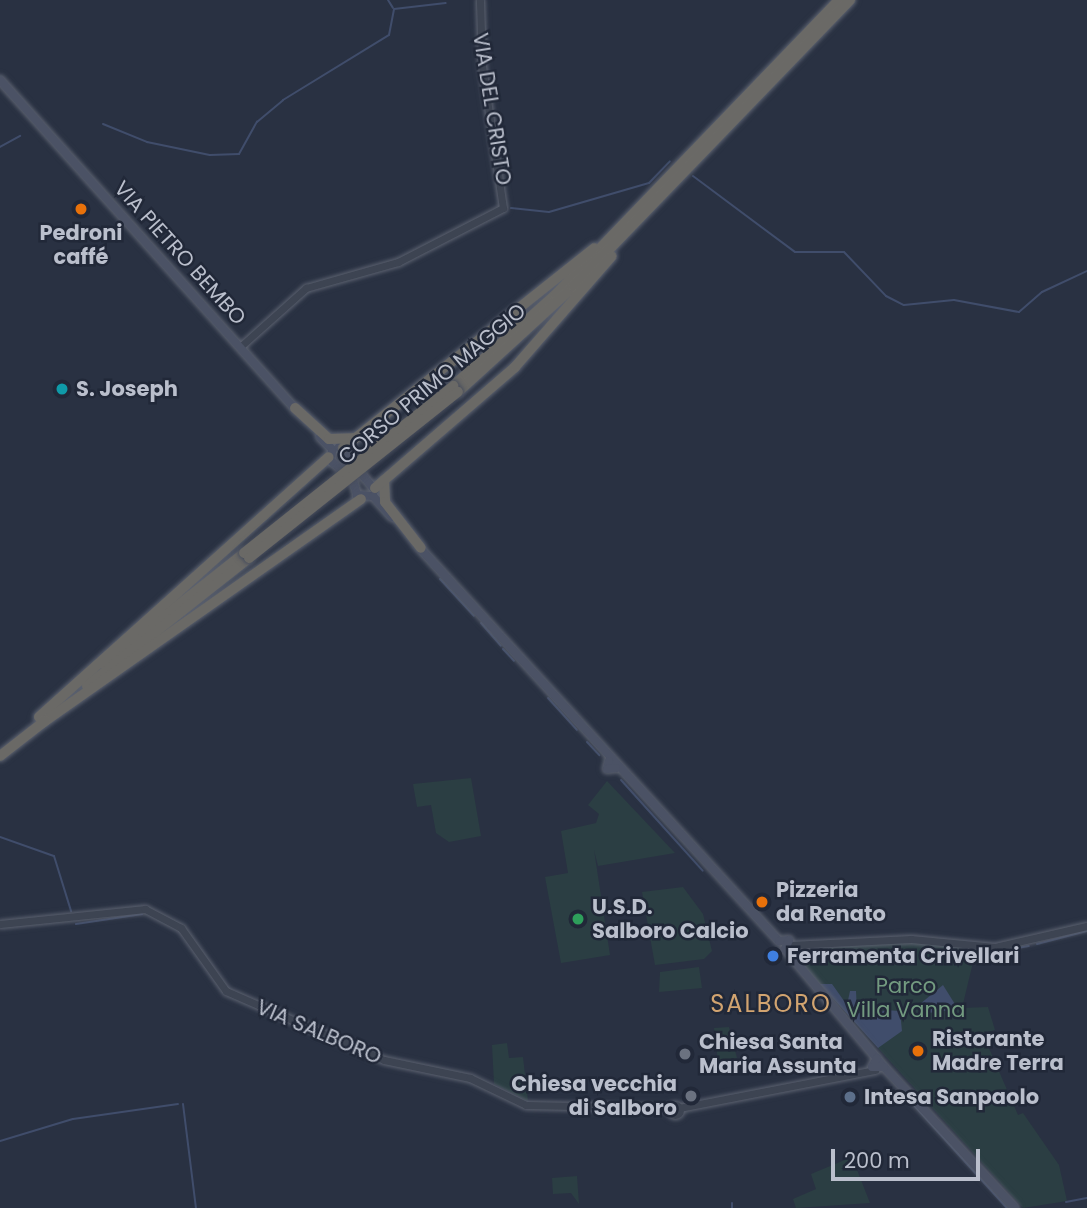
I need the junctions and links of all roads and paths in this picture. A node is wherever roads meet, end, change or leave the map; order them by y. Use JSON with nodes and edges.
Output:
{"nodes":[{"id":1,"x":480,"y":0,"type":"edge"},
{"id":2,"x":839,"y":0,"type":"edge"},
{"id":3,"x":850,"y":0,"type":"edge"},
{"id":4,"x":0,"y":80,"type":"edge"},
{"id":5,"x":650,"y":209,"type":"junction"},
{"id":6,"x":629,"y":219,"type":"junction"},
{"id":7,"x":240,"y":347,"type":"junction"},
{"id":8,"x":455,"y":389,"type":"junction"},
{"id":9,"x":295,"y":408,"type":"junction"},
{"id":10,"x":354,"y":438,"type":"junction"},
{"id":11,"x":335,"y":452,"type":"junction"},
{"id":12,"x":386,"y":477,"type":"junction"},
{"id":13,"x":374,"y":492,"type":"junction"},
{"id":14,"x":361,"y":499,"type":"junction"},
{"id":15,"x":421,"y":548,"type":"junction"},
{"id":16,"x":40,"y":720,"type":"junction"},
{"id":17,"x":0,"y":748,"type":"edge"},
{"id":18,"x":0,"y":756,"type":"edge"},
{"id":19,"x":0,"y":924,"type":"edge"},
{"id":20,"x":1087,"y":926,"type":"edge"},
{"id":21,"x":788,"y":947,"type":"junction"},
{"id":22,"x":877,"y":1064,"type":"junction"},
{"id":23,"x":1015,"y":1208,"type":"edge"}],
"edges":[{"from":1,"to":7,"type":"street","name":"VIA DEL CRISTO"},
{"from":2,"to":6,"type":"highway","name":"CORSO PRIMO MAGGIO"},
{"from":3,"to":5,"type":"highway","name":"CORSO PRIMO MAGGIO"},
{"from":4,"to":7,"type":"main road","name":"VIA PIETRO BEMBO"},
{"from":5,"to":8,"type":"highway","name":"CORSO PRIMO MAGGIO"},
{"from":5,"to":12,"type":"highway"},
{"from":6,"to":8,"type":"highway","name":"CORSO PRIMO MAGGIO"},
{"from":6,"to":10,"type":"highway"},
{"from":7,"to":9,"type":"main road","name":"VIA PIETRO BEMBO"},
{"from":8,"to":16,"type":"highway","name":"CORSO PRIMO MAGGIO","bridge":true},
{"from":9,"to":10,"type":"highway"},
{"from":9,"to":11,"type":"main road","name":"VIA PIETRO BEMBO"},
{"from":10,"to":11,"type":"highway"},
{"from":11,"to":13,"type":"main road","name":"VIA PIETRO BEMBO"},
{"from":11,"to":14,"type":"main road","name":"VIA PIETRO BEMBO"},
{"from":11,"to":16,"type":"highway"},
{"from":12,"to":13,"type":"highway"},
{"from":12,"to":15,"type":"highway"},
{"from":13,"to":14,"type":"main road"},
{"from":13,"to":15,"type":"main road","name":"VIA PIETRO BEMBO"},
{"from":14,"to":16,"type":"highway"},
{"from":15,"to":21,"type":"main road","name":"VIA PIETRO BEMBO"},
{"from":16,"to":17,"type":"highway","name":"CORSO PRIMO MAGGIO"},
{"from":16,"to":18,"type":"highway","name":"CORSO PRIMO MAGGIO"},
{"from":19,"to":22,"type":"street","name":"VIA SALBORO"},
{"from":20,"to":21,"type":"street"},
{"from":21,"to":22,"type":"main road"},
{"from":22,"to":23,"type":"main road"}]}
